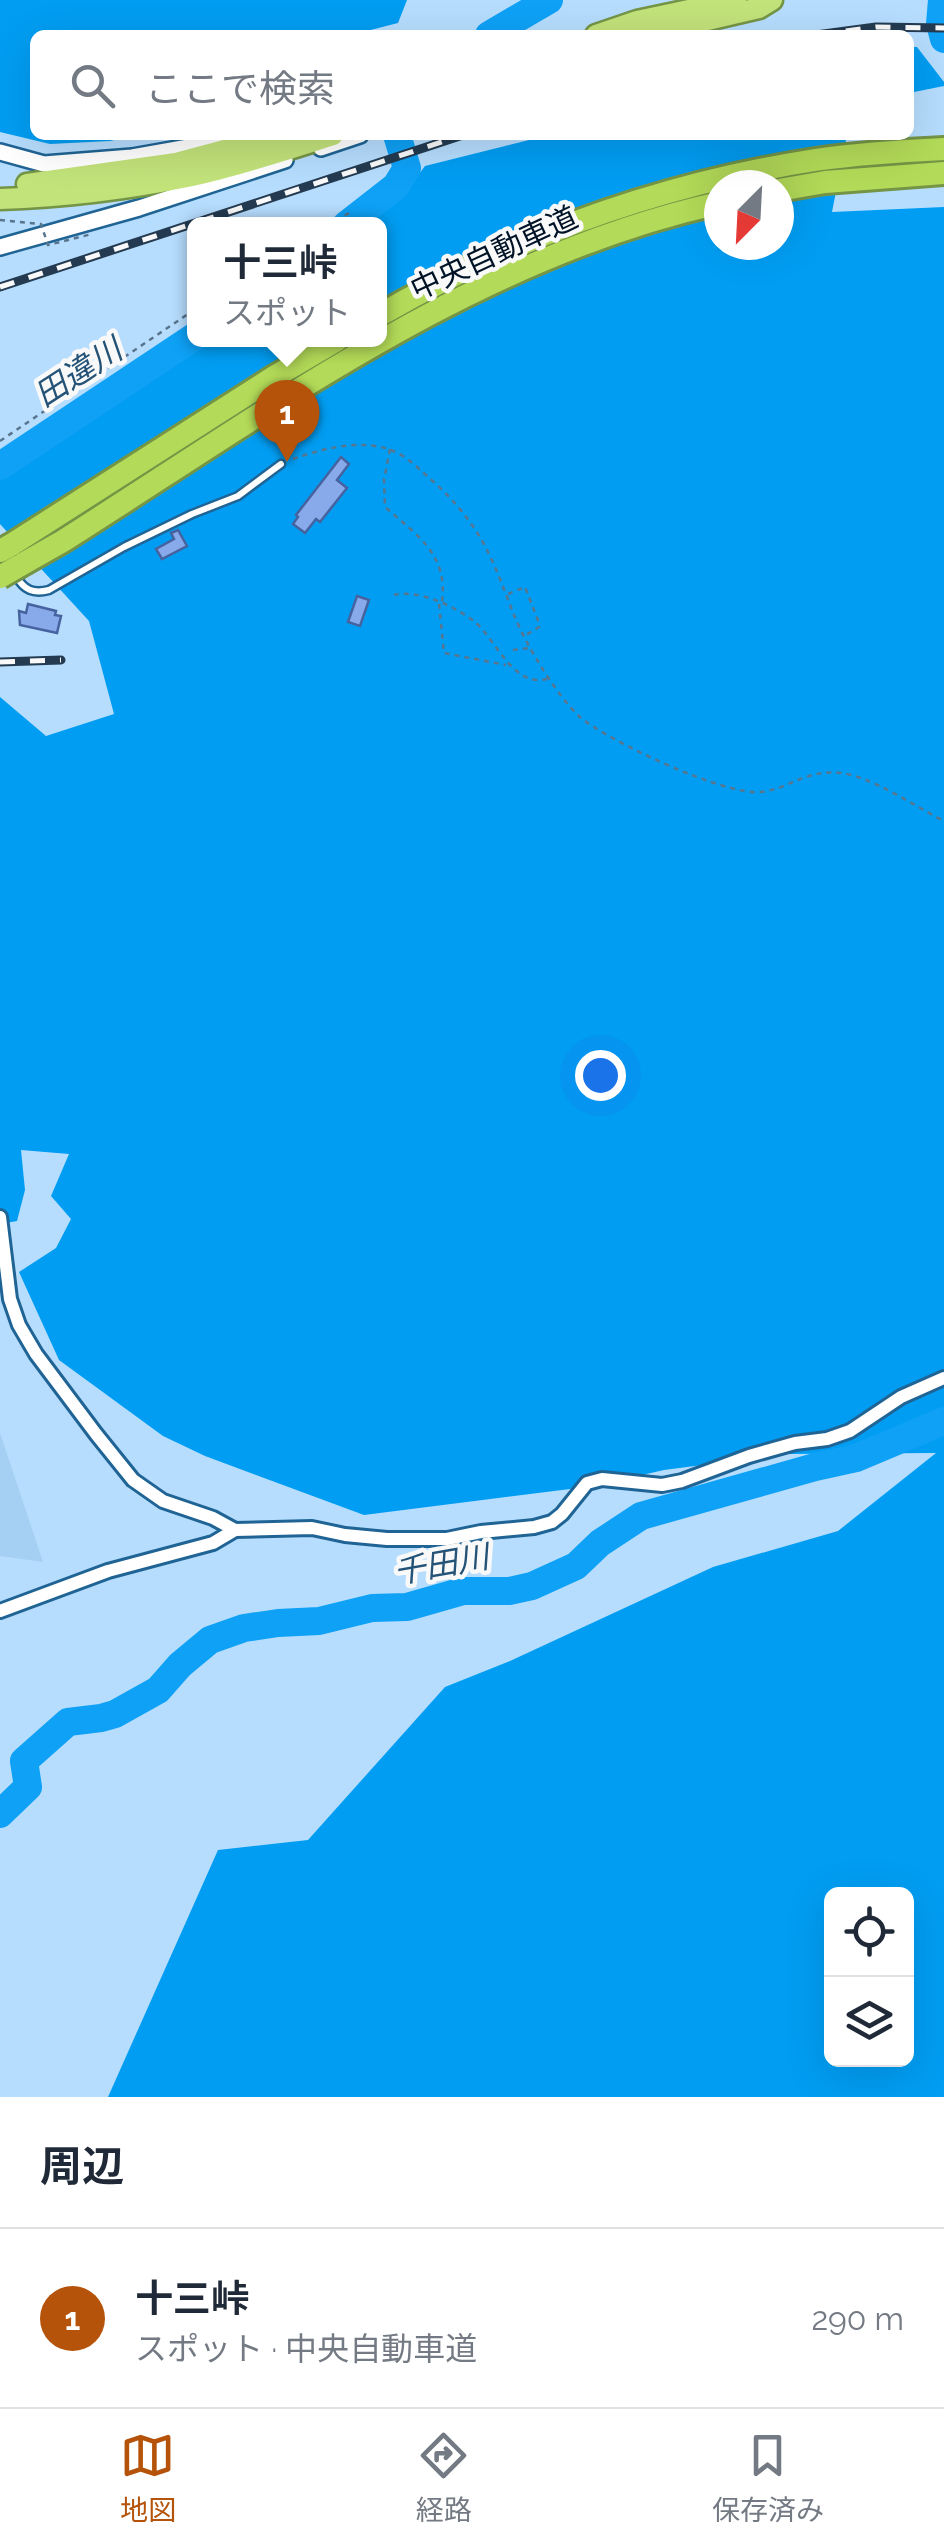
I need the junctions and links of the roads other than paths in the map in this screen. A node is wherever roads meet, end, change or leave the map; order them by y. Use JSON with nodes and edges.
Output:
{"nodes":[{"id":1,"x":736,"y":0,"type":"edge"},
{"id":2,"x":771,"y":0,"type":"edge"},
{"id":3,"x":780,"y":0,"type":"edge"},
{"id":4,"x":611,"y":30,"type":"edge"},
{"id":5,"x":665,"y":30,"type":"edge"},
{"id":6,"x":228,"y":140,"type":"edge"},
{"id":7,"x":261,"y":140,"type":"edge"},
{"id":8,"x":316,"y":140,"type":"edge"},
{"id":9,"x":345,"y":140,"type":"edge"},
{"id":10,"x":944,"y":149,"type":"edge"},
{"id":11,"x":0,"y":152,"type":"edge"},
{"id":12,"x":944,"y":173,"type":"edge"},
{"id":13,"x":0,"y":185,"type":"edge"},
{"id":14,"x":794,"y":187,"type":"edge"},
{"id":15,"x":0,"y":199,"type":"edge"},
{"id":16,"x":704,"y":207,"type":"edge"},
{"id":17,"x":0,"y":247,"type":"edge"},
{"id":18,"x":387,"y":311,"type":"edge"},
{"id":19,"x":387,"y":339,"type":"edge"},
{"id":20,"x":325,"y":347,"type":"edge"},
{"id":21,"x":373,"y":347,"type":"edge"},
{"id":22,"x":280,"y":464,"type":"road end"},
{"id":23,"x":6,"y":558,"type":"edge"},
{"id":24,"x":0,"y":1217,"type":"edge"},
{"id":25,"x":944,"y":1378,"type":"edge"},
{"id":26,"x":235,"y":1530,"type":"junction"},
{"id":27,"x":0,"y":1611,"type":"edge"}],
"edges":[{"from":1,"to":4,"type":"highway"},
{"from":2,"to":3,"type":"highway"},
{"from":2,"to":5,"type":"highway"},
{"from":6,"to":11,"type":"street"},
{"from":7,"to":13,"type":"highway"},
{"from":8,"to":15,"type":"highway"},
{"from":9,"to":17,"type":"street"},
{"from":10,"to":18,"type":"highway","name":"中央自動車道"},
{"from":12,"to":14,"type":"highway"},
{"from":16,"to":19,"type":"highway","name":"中央自動車道"},
{"from":20,"to":23,"type":"highway"},
{"from":21,"to":23,"type":"highway","name":"中央自動車道"},
{"from":22,"to":23,"type":"lane"},
{"from":24,"to":26,"type":"street"},
{"from":25,"to":26,"type":"street"},
{"from":26,"to":27,"type":"street"}]}
